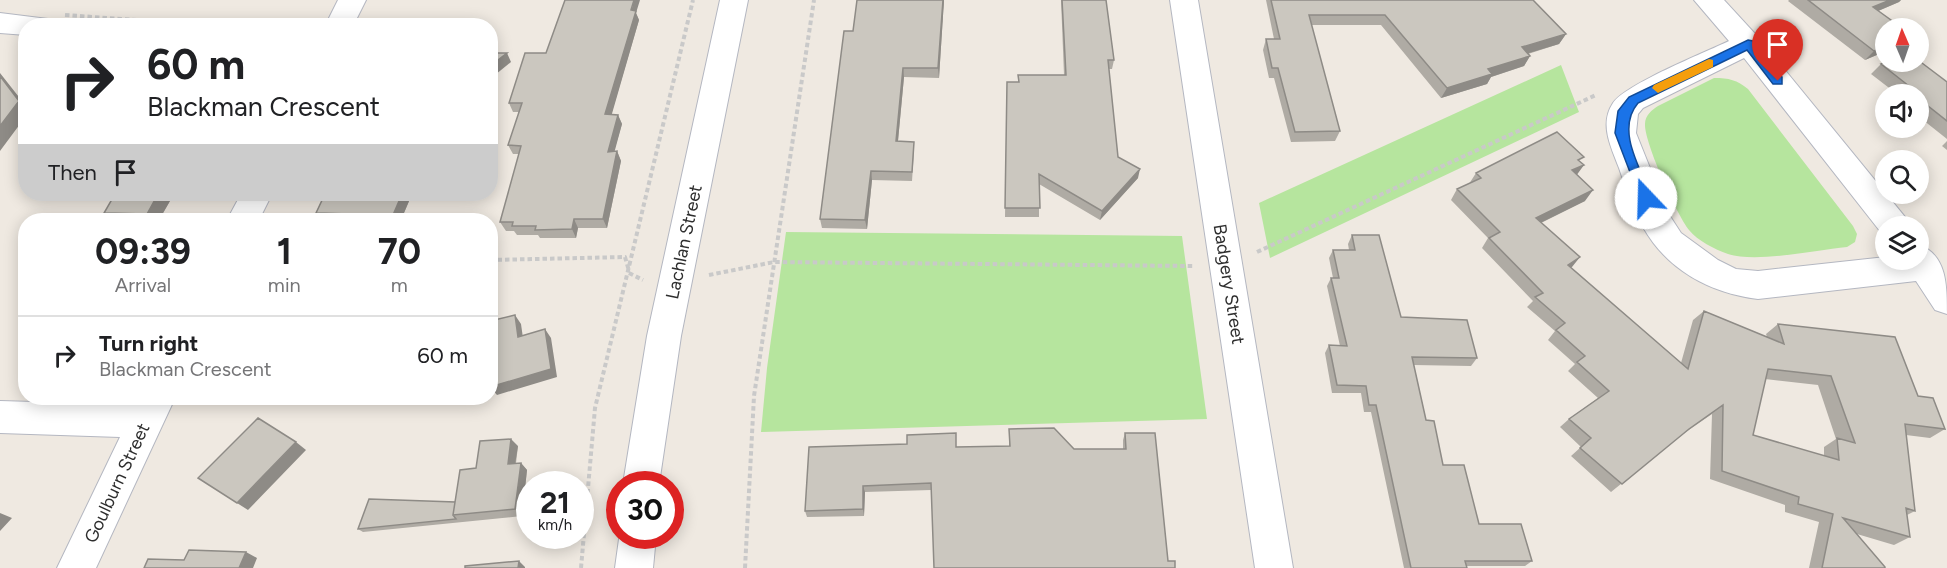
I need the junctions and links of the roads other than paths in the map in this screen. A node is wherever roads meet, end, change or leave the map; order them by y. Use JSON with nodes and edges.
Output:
{"nodes":[{"id":1,"x":352,"y":0,"type":"edge"},
{"id":2,"x":734,"y":0,"type":"edge"},
{"id":3,"x":1184,"y":0,"type":"edge"},
{"id":4,"x":1708,"y":0,"type":"edge"},
{"id":5,"x":343,"y":18,"type":"edge"},
{"id":6,"x":18,"y":22,"type":"edge"},
{"id":7,"x":0,"y":23,"type":"edge"},
{"id":8,"x":1748,"y":44,"type":"junction"},
{"id":9,"x":1886,"y":216,"type":"edge"},
{"id":10,"x":1875,"y":268,"type":"edge"},
{"id":11,"x":1928,"y":270,"type":"edge"},
{"id":12,"x":1947,"y":300,"type":"edge"},
{"id":13,"x":152,"y":409,"type":"edge"},
{"id":14,"x":0,"y":417,"type":"edge"},
{"id":15,"x":643,"y":471,"type":"edge"},
{"id":16,"x":636,"y":549,"type":"edge"},
{"id":17,"x":76,"y":568,"type":"edge"},
{"id":18,"x":634,"y":568,"type":"edge"},
{"id":19,"x":1274,"y":568,"type":"edge"}],
"edges":[{"from":1,"to":5,"type":"street"},
{"from":2,"to":15,"type":"street","name":"Lachlan Street"},
{"from":3,"to":19,"type":"street","name":"Badgery Street"},
{"from":4,"to":8,"type":"street"},
{"from":6,"to":7,"type":"street"},
{"from":8,"to":9,"type":"street"},
{"from":8,"to":10,"type":"street"},
{"from":11,"to":12,"type":"street"},
{"from":13,"to":14,"type":"street"},
{"from":13,"to":17,"type":"street","name":"Goulburn Street"},
{"from":16,"to":18,"type":"street"}]}
